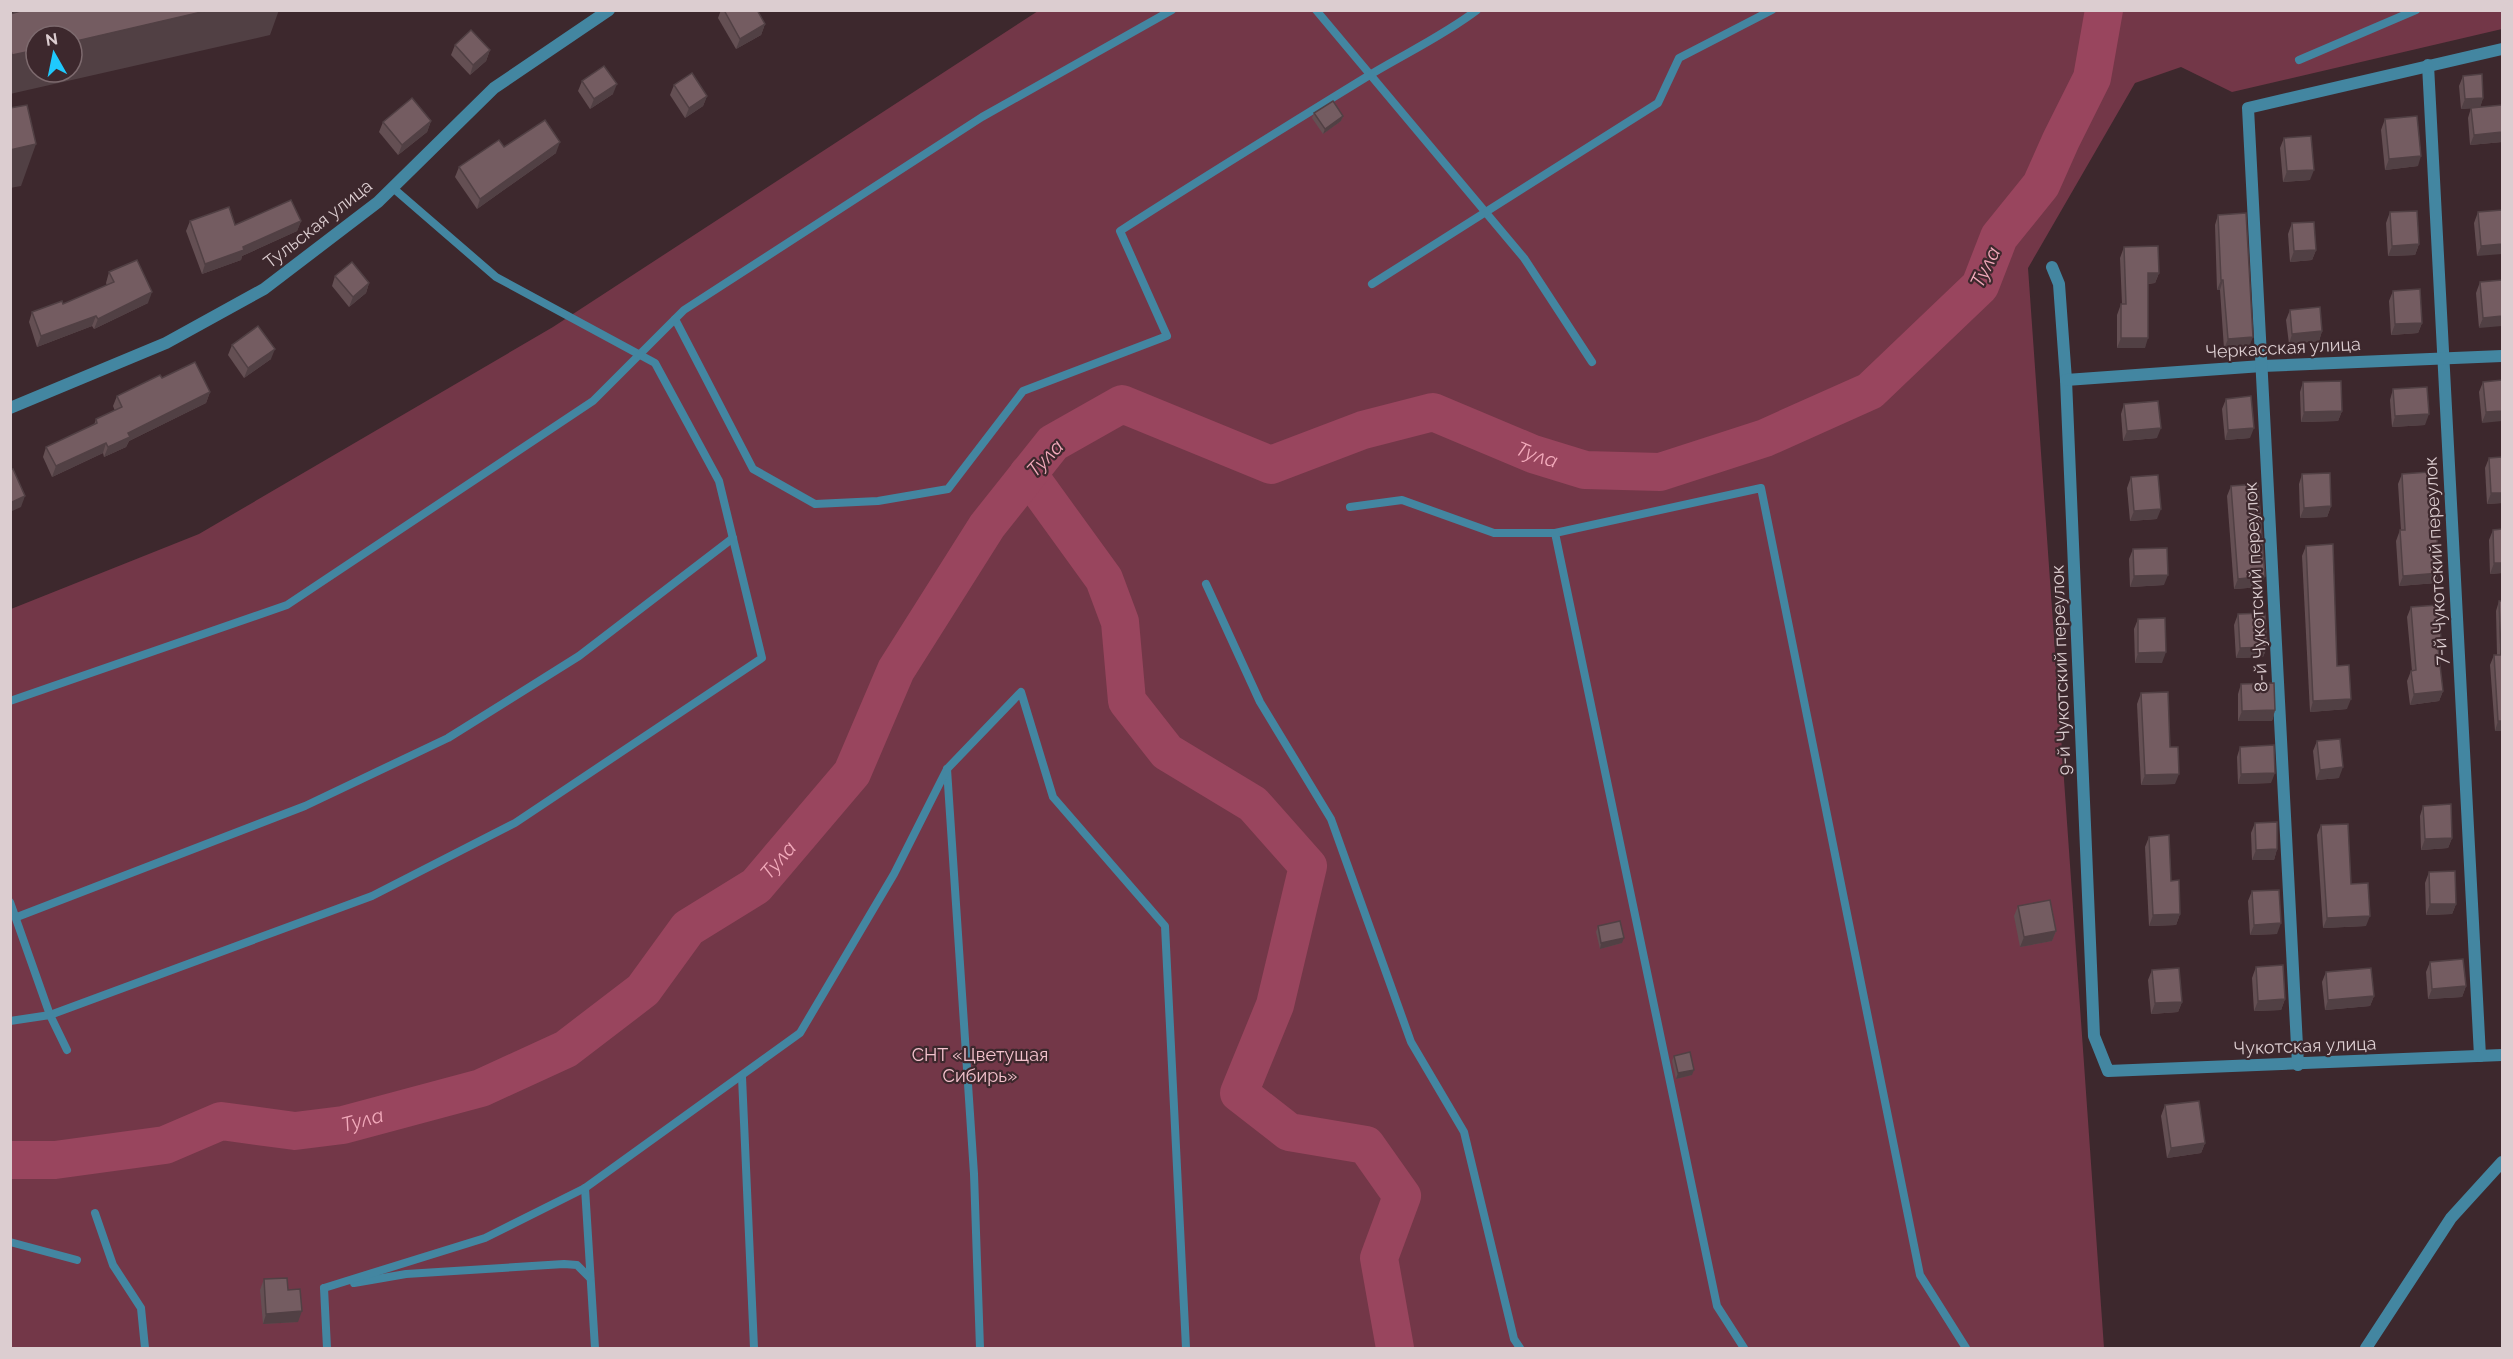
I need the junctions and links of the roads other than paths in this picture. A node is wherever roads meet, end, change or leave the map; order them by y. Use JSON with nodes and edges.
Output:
{"nodes":[{"id":1,"x":609,"y":10,"type":"edge"},
{"id":2,"x":1172,"y":10,"type":"edge"},
{"id":3,"x":1316,"y":10,"type":"edge"},
{"id":4,"x":1477,"y":10,"type":"edge"},
{"id":5,"x":1772,"y":10,"type":"edge"},
{"id":6,"x":2416,"y":10,"type":"edge"},
{"id":7,"x":2502,"y":49,"type":"edge"},
{"id":8,"x":2299,"y":60,"type":"dead end"},
{"id":9,"x":2428,"y":65,"type":"junction"},
{"id":10,"x":1370,"y":74,"type":"junction"},
{"id":11,"x":393,"y":188,"type":"junction"},
{"id":12,"x":1486,"y":213,"type":"junction"},
{"id":13,"x":2052,"y":267,"type":"dead end"},
{"id":14,"x":1372,"y":284,"type":"dead end"},
{"id":15,"x":675,"y":319,"type":"junction"},
{"id":16,"x":639,"y":354,"type":"junction"},
{"id":17,"x":2502,"y":356,"type":"edge"},
{"id":18,"x":2443,"y":359,"type":"junction"},
{"id":19,"x":1592,"y":362,"type":"dead end"},
{"id":20,"x":2262,"y":366,"type":"junction"},
{"id":21,"x":2066,"y":380,"type":"junction"},
{"id":22,"x":10,"y":408,"type":"edge"},
{"id":23,"x":1350,"y":507,"type":"dead end"},
{"id":24,"x":1555,"y":533,"type":"junction"},
{"id":25,"x":733,"y":538,"type":"junction"},
{"id":26,"x":1206,"y":584,"type":"dead end"},
{"id":27,"x":10,"y":700,"type":"edge"},
{"id":28,"x":947,"y":769,"type":"junction"},
{"id":29,"x":10,"y":902,"type":"edge"},
{"id":30,"x":16,"y":917,"type":"junction"},
{"id":31,"x":50,"y":1015,"type":"junction"},
{"id":32,"x":10,"y":1021,"type":"edge"},
{"id":33,"x":67,"y":1050,"type":"dead end"},
{"id":34,"x":2502,"y":1055,"type":"edge"},
{"id":35,"x":2480,"y":1056,"type":"junction"},
{"id":36,"x":2298,"y":1065,"type":"junction"},
{"id":37,"x":2108,"y":1071,"type":"joint"},
{"id":38,"x":742,"y":1077,"type":"junction"},
{"id":39,"x":2502,"y":1162,"type":"edge"},
{"id":40,"x":585,"y":1188,"type":"junction"},
{"id":41,"x":95,"y":1213,"type":"dead end"},
{"id":42,"x":10,"y":1242,"type":"edge"},
{"id":43,"x":77,"y":1260,"type":"dead end"},
{"id":44,"x":590,"y":1278,"type":"junction"},
{"id":45,"x":324,"y":1288,"type":"junction"},
{"id":46,"x":145,"y":1348,"type":"edge"},
{"id":47,"x":327,"y":1348,"type":"edge"},
{"id":48,"x":595,"y":1348,"type":"edge"},
{"id":49,"x":753,"y":1348,"type":"edge"},
{"id":50,"x":980,"y":1348,"type":"edge"},
{"id":51,"x":1186,"y":1348,"type":"edge"},
{"id":52,"x":1520,"y":1348,"type":"edge"},
{"id":53,"x":1744,"y":1348,"type":"edge"},
{"id":54,"x":1966,"y":1348,"type":"edge"},
{"id":55,"x":2366,"y":1348,"type":"edge"}],
"edges":[{"from":1,"to":11,"type":"street","name":"Тульская улица"},
{"from":2,"to":15,"type":"lane"},
{"from":3,"to":10,"type":"lane"},
{"from":4,"to":10,"type":"lane"},
{"from":5,"to":12,"type":"lane"},
{"from":6,"to":8,"type":"lane"},
{"from":7,"to":9,"type":"street"},
{"from":9,"to":18,"type":"street","name":"7-й Чукотский переулок"},
{"from":9,"to":20,"type":"street","name":"8-й Чукотский переулок"},
{"from":10,"to":12,"type":"lane"},
{"from":10,"to":15,"type":"lane"},
{"from":11,"to":16,"type":"lane"},
{"from":11,"to":22,"type":"street","name":"Тульская улица"},
{"from":12,"to":14,"type":"lane"},
{"from":12,"to":19,"type":"lane"},
{"from":13,"to":21,"type":"street","name":"9-й Чукотский переулок"},
{"from":15,"to":16,"type":"lane"},
{"from":16,"to":25,"type":"lane"},
{"from":16,"to":27,"type":"lane"},
{"from":17,"to":18,"type":"street","name":"Черкасская улица"},
{"from":18,"to":20,"type":"street","name":"Черкасская улица"},
{"from":18,"to":35,"type":"street","name":"7-й Чукотский переулок"},
{"from":20,"to":21,"type":"street","name":"Черкасская улица"},
{"from":20,"to":36,"type":"street","name":"8-й Чукотский переулок"},
{"from":21,"to":37,"type":"street","name":"9-й Чукотский переулок"},
{"from":23,"to":24,"type":"lane"},
{"from":24,"to":53,"type":"lane"},
{"from":24,"to":54,"type":"lane"},
{"from":25,"to":30,"type":"lane"},
{"from":25,"to":31,"type":"lane"},
{"from":26,"to":52,"type":"lane"},
{"from":28,"to":38,"type":"lane"},
{"from":28,"to":50,"type":"lane"},
{"from":28,"to":51,"type":"lane"},
{"from":29,"to":30,"type":"lane"},
{"from":30,"to":31,"type":"lane"},
{"from":31,"to":32,"type":"lane"},
{"from":31,"to":33,"type":"lane"},
{"from":34,"to":35,"type":"street","name":"Чукотская улица"},
{"from":35,"to":36,"type":"street","name":"Чукотская улица"},
{"from":36,"to":37,"type":"street","name":"Чукотская улица"},
{"from":38,"to":40,"type":"lane"},
{"from":38,"to":49,"type":"lane"},
{"from":39,"to":55,"type":"street"},
{"from":40,"to":44,"type":"lane"},
{"from":40,"to":45,"type":"lane"},
{"from":41,"to":46,"type":"lane"},
{"from":42,"to":43,"type":"lane"},
{"from":44,"to":45,"type":"lane"},
{"from":44,"to":48,"type":"lane"},
{"from":45,"to":47,"type":"lane"}]}
